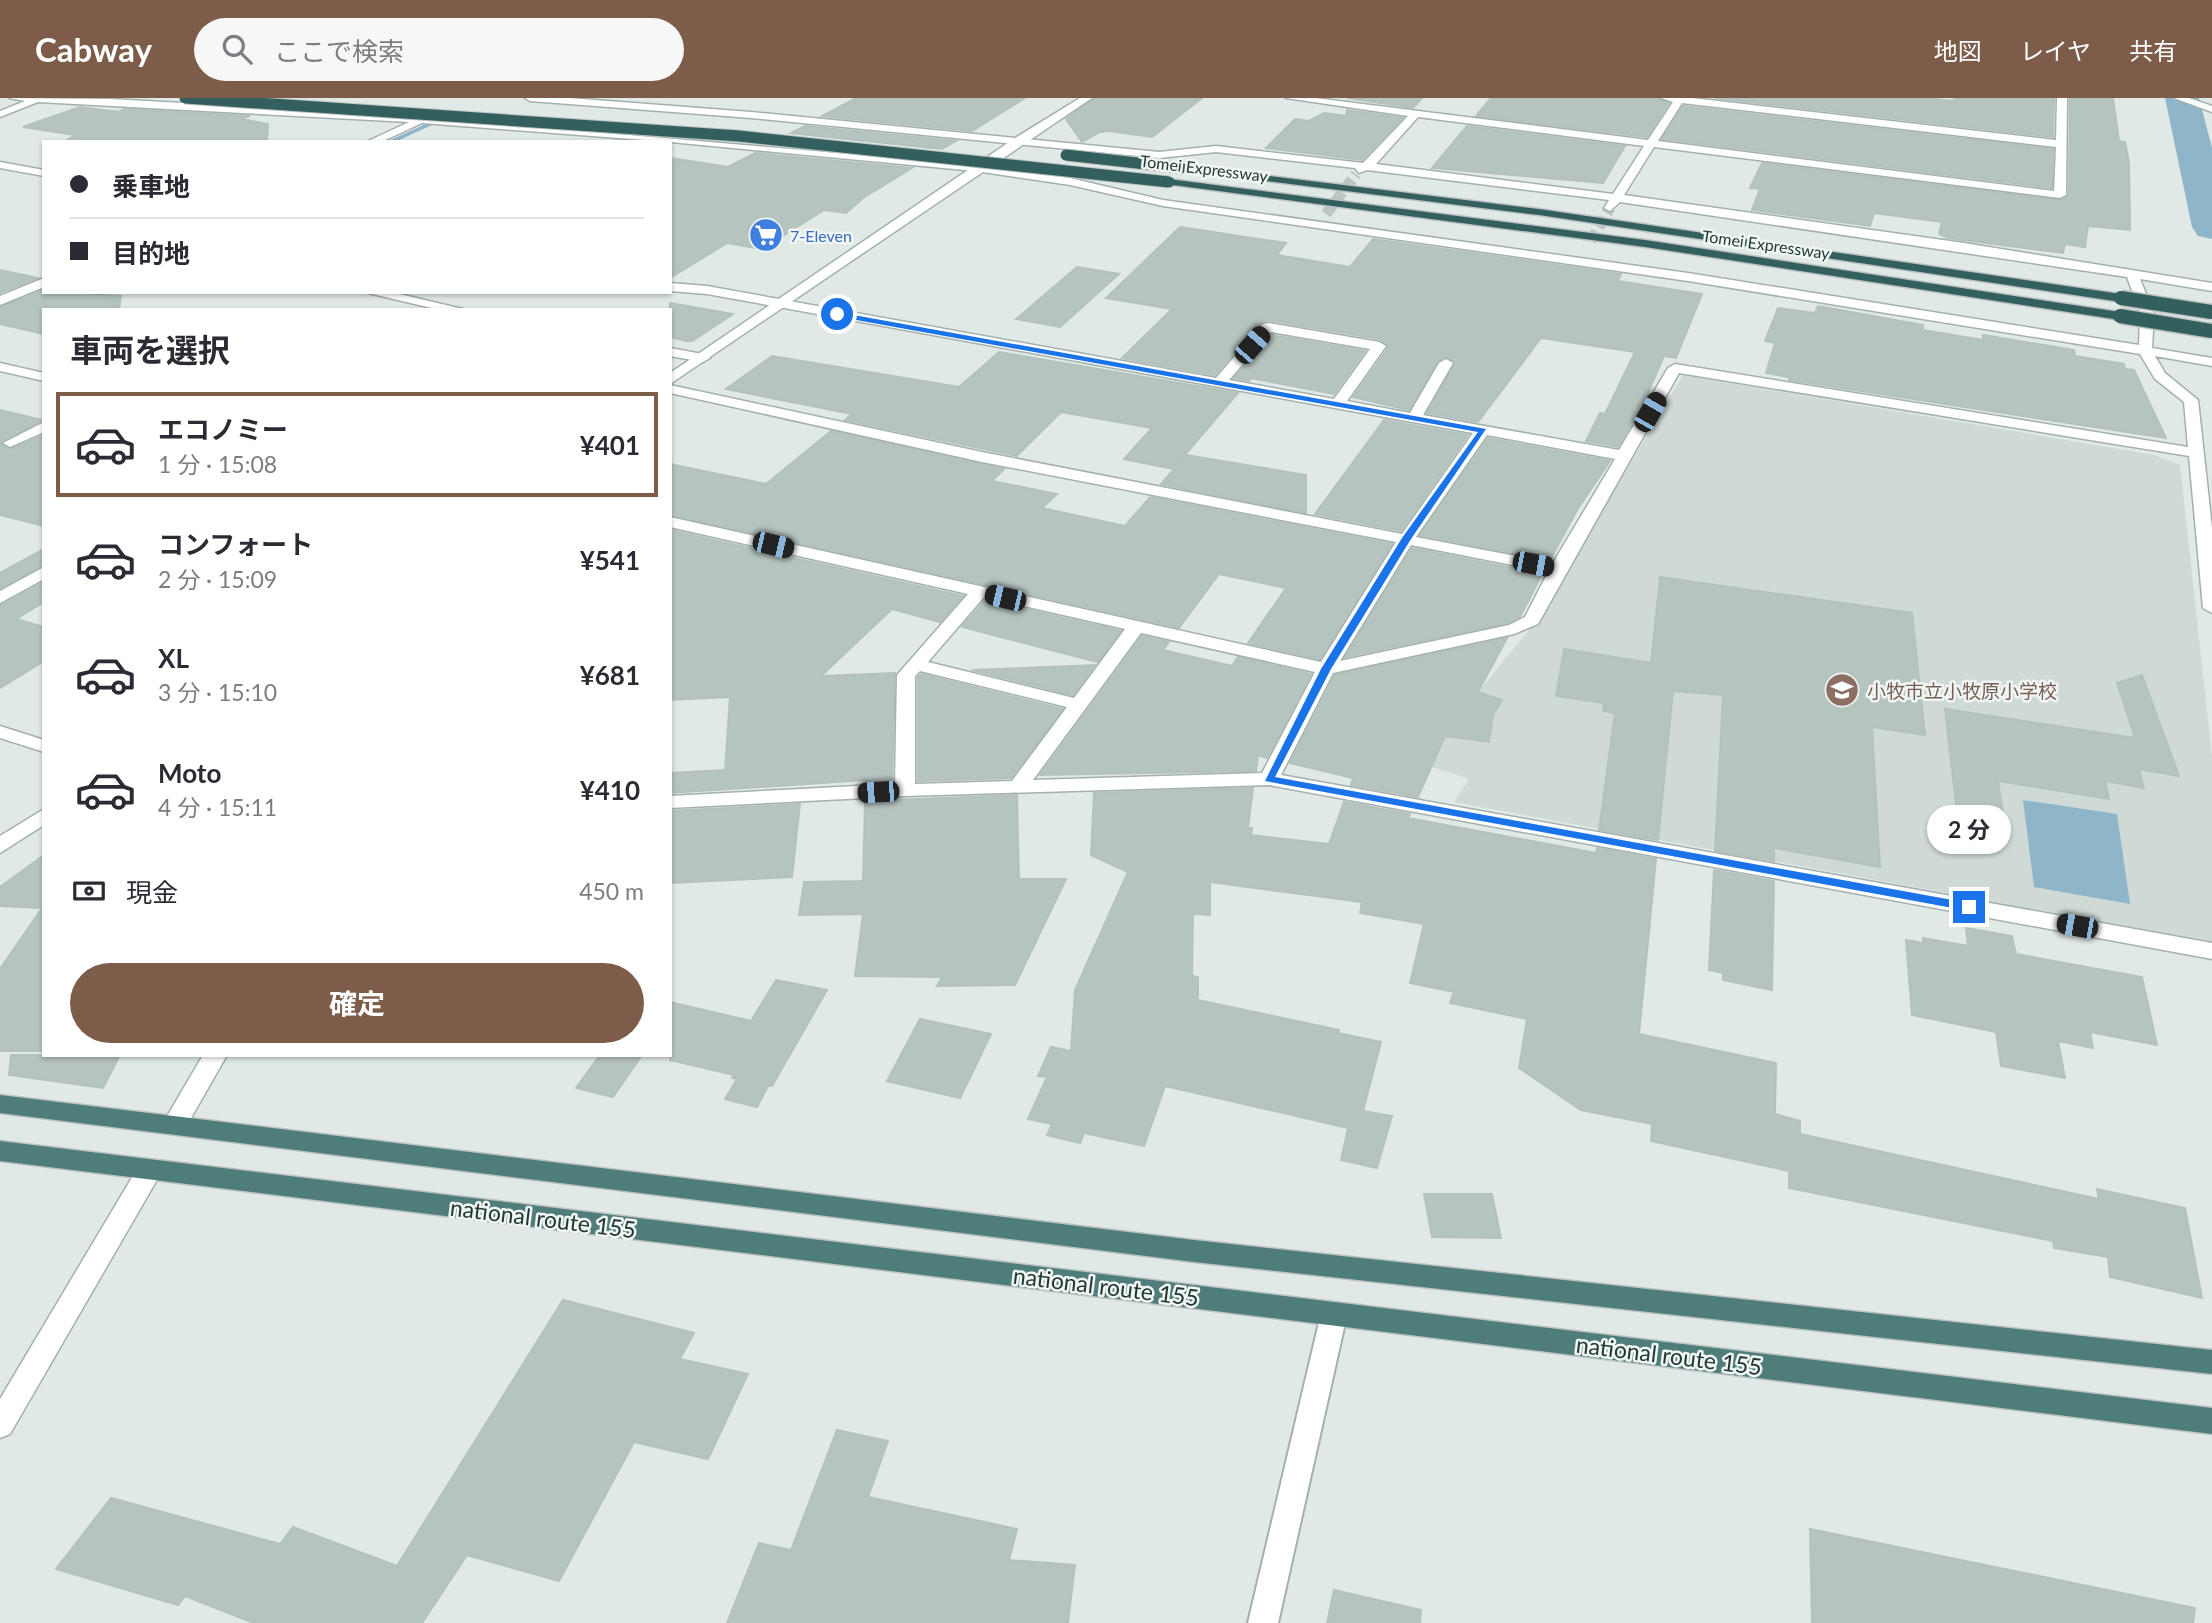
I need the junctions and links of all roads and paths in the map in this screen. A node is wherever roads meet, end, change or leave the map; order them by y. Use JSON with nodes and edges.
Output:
{"nodes":[{"id":1,"x":14,"y":98,"type":"edge"},
{"id":2,"x":185,"y":98,"type":"edge"},
{"id":3,"x":231,"y":98,"type":"edge"},
{"id":4,"x":530,"y":98,"type":"edge"},
{"id":5,"x":1087,"y":98,"type":"edge"},
{"id":6,"x":1291,"y":98,"type":"edge"},
{"id":7,"x":1666,"y":98,"type":"edge"},
{"id":8,"x":2062,"y":98,"type":"edge"},
{"id":9,"x":2179,"y":98,"type":"edge"},
{"id":10,"x":44,"y":99,"type":"edge"},
{"id":11,"x":1679,"y":99,"type":"edge"},
{"id":12,"x":621,"y":104,"type":"junction"},
{"id":13,"x":514,"y":106,"type":"dead end"},
{"id":14,"x":212,"y":108,"type":"junction"},
{"id":15,"x":2212,"y":109,"type":"edge"},
{"id":16,"x":0,"y":114,"type":"edge"},
{"id":17,"x":1415,"y":114,"type":"junction"},
{"id":18,"x":751,"y":115,"type":"junction"},
{"id":19,"x":422,"y":120,"type":"junction"},
{"id":20,"x":447,"y":122,"type":"junction"},
{"id":21,"x":581,"y":132,"type":"junction"},
{"id":22,"x":376,"y":140,"type":"edge"},
{"id":23,"x":406,"y":140,"type":"edge"},
{"id":24,"x":671,"y":140,"type":"edge"},
{"id":25,"x":672,"y":140,"type":"edge"},
{"id":26,"x":1019,"y":140,"type":"junction"},
{"id":27,"x":705,"y":143,"type":"junction"},
{"id":28,"x":1651,"y":143,"type":"junction"},
{"id":29,"x":2060,"y":144,"type":"junction"},
{"id":30,"x":0,"y":165,"type":"edge"},
{"id":31,"x":979,"y":170,"type":"junction"},
{"id":32,"x":1359,"y":170,"type":"junction"},
{"id":33,"x":42,"y":173,"type":"edge"},
{"id":34,"x":1612,"y":203,"type":"junction"},
{"id":35,"x":1591,"y":241,"type":"tunnel mouth"},
{"id":36,"x":1580,"y":260,"type":"junction"},
{"id":37,"x":2132,"y":273,"type":"junction"},
{"id":38,"x":42,"y":283,"type":"edge"},
{"id":39,"x":672,"y":287,"type":"edge"},
{"id":40,"x":2212,"y":287,"type":"edge"},
{"id":41,"x":380,"y":294,"type":"edge"},
{"id":42,"x":455,"y":294,"type":"edge"},
{"id":43,"x":0,"y":300,"type":"edge"},
{"id":44,"x":436,"y":305,"type":"junction"},
{"id":45,"x":782,"y":305,"type":"junction"},
{"id":46,"x":451,"y":308,"type":"edge"},
{"id":47,"x":2212,"y":312,"type":"edge"},
{"id":48,"x":2212,"y":331,"type":"edge"},
{"id":49,"x":2145,"y":351,"type":"junction"},
{"id":50,"x":672,"y":352,"type":"edge"},
{"id":51,"x":703,"y":358,"type":"junction"},
{"id":52,"x":2212,"y":362,"type":"edge"},
{"id":53,"x":1446,"y":363,"type":"dead end"},
{"id":54,"x":0,"y":367,"type":"edge"},
{"id":55,"x":42,"y":377,"type":"edge"},
{"id":56,"x":672,"y":379,"type":"edge"},
{"id":57,"x":1220,"y":383,"type":"junction"},
{"id":58,"x":672,"y":388,"type":"edge"},
{"id":59,"x":1338,"y":404,"type":"junction"},
{"id":60,"x":1413,"y":418,"type":"junction"},
{"id":61,"x":1483,"y":430,"type":"junction"},
{"id":62,"x":36,"y":435,"type":"edge"},
{"id":63,"x":10,"y":443,"type":"dead end"},
{"id":64,"x":2197,"y":453,"type":"junction"},
{"id":65,"x":1625,"y":456,"type":"junction"},
{"id":66,"x":672,"y":522,"type":"edge"},
{"id":67,"x":1407,"y":538,"type":"junction"},
{"id":68,"x":1558,"y":569,"type":"junction"},
{"id":69,"x":42,"y":573,"type":"edge"},
{"id":70,"x":979,"y":592,"type":"junction"},
{"id":71,"x":0,"y":597,"type":"edge"},
{"id":72,"x":2212,"y":608,"type":"edge"},
{"id":73,"x":1135,"y":628,"type":"junction"},
{"id":74,"x":915,"y":664,"type":"junction"},
{"id":75,"x":1326,"y":669,"type":"junction"},
{"id":76,"x":1076,"y":704,"type":"junction"},
{"id":77,"x":0,"y":732,"type":"edge"},
{"id":78,"x":42,"y":745,"type":"edge"},
{"id":79,"x":1269,"y":779,"type":"junction"},
{"id":80,"x":1017,"y":788,"type":"junction"},
{"id":81,"x":905,"y":790,"type":"junction"},
{"id":82,"x":672,"y":802,"type":"edge"},
{"id":83,"x":42,"y":817,"type":"edge"},
{"id":84,"x":0,"y":846,"type":"edge"},
{"id":85,"x":2212,"y":951,"type":"edge"},
{"id":86,"x":214,"y":1057,"type":"edge"},
{"id":87,"x":0,"y":1104,"type":"edge"},
{"id":88,"x":174,"y":1125,"type":"junction"},
{"id":89,"x":0,"y":1151,"type":"edge"},
{"id":90,"x":149,"y":1171,"type":"junction"},
{"id":91,"x":1334,"y":1314,"type":"junction"},
{"id":92,"x":2212,"y":1362,"type":"edge"},
{"id":93,"x":2212,"y":1421,"type":"edge"},
{"id":94,"x":0,"y":1425,"type":"edge"},
{"id":95,"x":1263,"y":1623,"type":"edge"}],
"edges":[{"from":1,"to":10,"type":"street"},
{"from":2,"to":48,"type":"highway","name":"Tomei Expressway","bridge":true},
{"from":3,"to":14,"type":"street"},
{"from":4,"to":12,"type":"street"},
{"from":5,"to":26,"type":"street"},
{"from":6,"to":17,"type":"street"},
{"from":7,"to":11,"type":"street"},
{"from":8,"to":29,"type":"street"},
{"from":9,"to":15,"type":"street"},
{"from":10,"to":14,"type":"street"},
{"from":10,"to":16,"type":"street"},
{"from":11,"to":28,"type":"street"},
{"from":11,"to":29,"type":"street"},
{"from":12,"to":18,"type":"street"},
{"from":12,"to":21,"type":"street"},
{"from":13,"to":47,"type":"highway","name":"Tomei Expressway","bridge":true},
{"from":14,"to":19,"type":"street"},
{"from":17,"to":28,"type":"street"},
{"from":17,"to":32,"type":"street"},
{"from":18,"to":26,"type":"street"},
{"from":18,"to":27,"type":"street"},
{"from":19,"to":20,"type":"street"},
{"from":19,"to":22,"type":"street"},
{"from":20,"to":21,"type":"street"},
{"from":20,"to":23,"type":"street"},
{"from":21,"to":24,"type":"street"},
{"from":25,"to":27,"type":"street"},
{"from":26,"to":31,"type":"street"},
{"from":26,"to":32,"type":"street"},
{"from":27,"to":31,"type":"street"},
{"from":28,"to":29,"type":"street"},
{"from":28,"to":34,"type":"street"},
{"from":30,"to":33,"type":"street"},
{"from":31,"to":36,"type":"street"},
{"from":31,"to":45,"type":"street"},
{"from":32,"to":34,"type":"street"},
{"from":34,"to":37,"type":"street"},
{"from":35,"to":36,"type":"street"},
{"from":36,"to":49,"type":"street"},
{"from":37,"to":40,"type":"street"},
{"from":37,"to":49,"type":"street"},
{"from":38,"to":43,"type":"street"},
{"from":39,"to":45,"type":"street"},
{"from":41,"to":44,"type":"street"},
{"from":42,"to":44,"type":"street"},
{"from":44,"to":46,"type":"street"},
{"from":45,"to":51,"type":"street"},
{"from":45,"to":57,"type":"street"},
{"from":49,"to":52,"type":"street"},
{"from":49,"to":64,"type":"street"},
{"from":50,"to":51,"type":"street"},
{"from":51,"to":56,"type":"street"},
{"from":53,"to":60,"type":"street"},
{"from":54,"to":55,"type":"street"},
{"from":57,"to":59,"type":"street"},
{"from":57,"to":59,"type":"street"},
{"from":58,"to":67,"type":"street"},
{"from":59,"to":60,"type":"street"},
{"from":60,"to":61,"type":"street"},
{"from":61,"to":65,"type":"street"},
{"from":61,"to":67,"type":"street"},
{"from":62,"to":63,"type":"street"},
{"from":64,"to":65,"type":"street"},
{"from":64,"to":72,"type":"street"},
{"from":65,"to":68,"type":"street"},
{"from":66,"to":70,"type":"street"},
{"from":67,"to":68,"type":"street"},
{"from":67,"to":75,"type":"street"},
{"from":68,"to":75,"type":"street"},
{"from":69,"to":71,"type":"street"},
{"from":70,"to":73,"type":"street"},
{"from":70,"to":74,"type":"street"},
{"from":73,"to":75,"type":"street"},
{"from":73,"to":76,"type":"street"},
{"from":74,"to":76,"type":"street"},
{"from":74,"to":81,"type":"street"},
{"from":75,"to":79,"type":"street"},
{"from":76,"to":80,"type":"street"},
{"from":77,"to":78,"type":"street"},
{"from":79,"to":80,"type":"street"},
{"from":79,"to":85,"type":"street"},
{"from":80,"to":81,"type":"street"},
{"from":81,"to":82,"type":"street"},
{"from":83,"to":84,"type":"street"},
{"from":86,"to":88,"type":"street"},
{"from":87,"to":88,"type":"highway"},
{"from":88,"to":92,"type":"highway"},
{"from":89,"to":90,"type":"highway","name":"national route 155"},
{"from":90,"to":91,"type":"highway","name":"national route 155"},
{"from":90,"to":94,"type":"street"},
{"from":91,"to":93,"type":"highway","name":"national route 155"},
{"from":91,"to":95,"type":"lane"}]}
